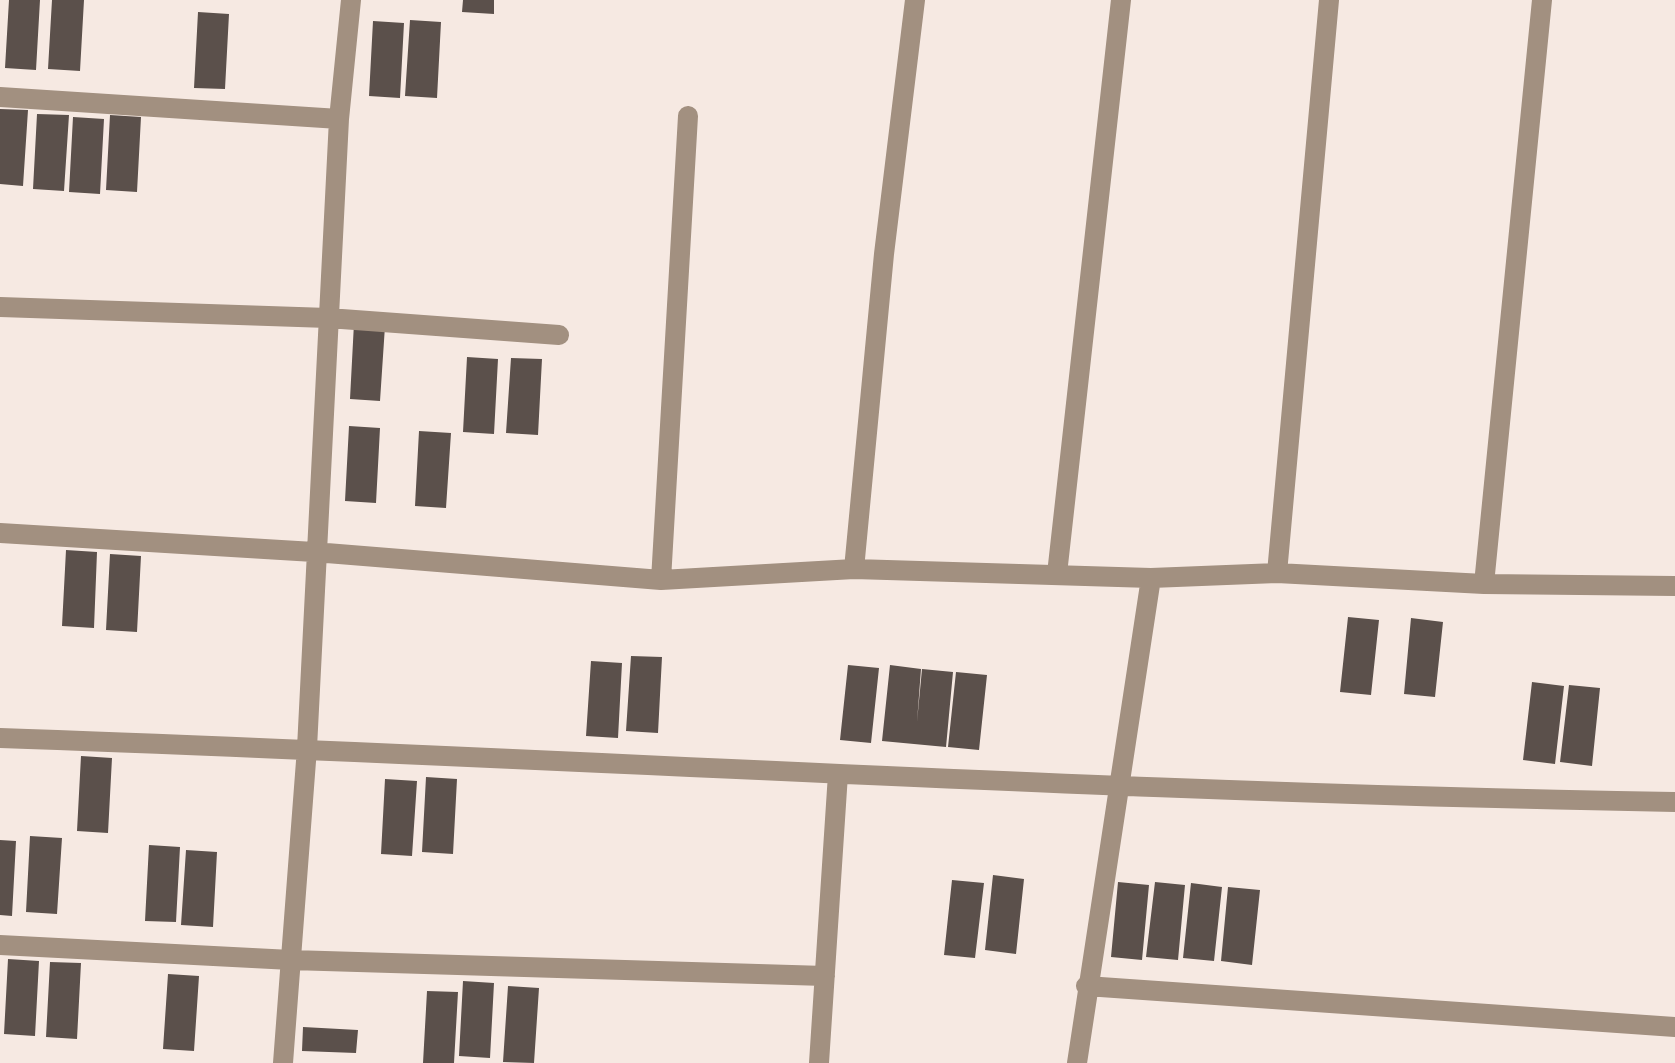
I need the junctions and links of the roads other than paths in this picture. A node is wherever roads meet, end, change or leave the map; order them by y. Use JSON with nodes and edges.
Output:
{"nodes":[{"id":1,"x":351,"y":0,"type":"edge"},
{"id":2,"x":915,"y":0,"type":"edge"},
{"id":3,"x":1121,"y":0,"type":"edge"},
{"id":4,"x":1329,"y":0,"type":"edge"},
{"id":5,"x":1542,"y":0,"type":"edge"},
{"id":6,"x":0,"y":97,"type":"edge"},
{"id":7,"x":688,"y":116,"type":"dead end"},
{"id":8,"x":339,"y":119,"type":"junction"},
{"id":9,"x":0,"y":307,"type":"edge"},
{"id":10,"x":328,"y":318,"type":"junction"},
{"id":11,"x":559,"y":335,"type":"dead end"},
{"id":12,"x":0,"y":533,"type":"edge"},
{"id":13,"x":314,"y":552,"type":"junction"},
{"id":14,"x":854,"y":569,"type":"junction"},
{"id":15,"x":1277,"y":573,"type":"junction"},
{"id":16,"x":1057,"y":574,"type":"junction"},
{"id":17,"x":1151,"y":578,"type":"junction"},
{"id":18,"x":661,"y":580,"type":"junction"},
{"id":19,"x":1484,"y":584,"type":"junction"},
{"id":20,"x":1675,"y":586,"type":"edge"},
{"id":21,"x":0,"y":738,"type":"edge"},
{"id":22,"x":307,"y":748,"type":"junction"},
{"id":23,"x":838,"y":774,"type":"junction"},
{"id":24,"x":1117,"y":787,"type":"junction"},
{"id":25,"x":1675,"y":802,"type":"edge"},
{"id":26,"x":0,"y":945,"type":"edge"},
{"id":27,"x":291,"y":960,"type":"junction"},
{"id":28,"x":825,"y":976,"type":"junction"},
{"id":29,"x":1086,"y":986,"type":"junction"},
{"id":30,"x":1675,"y":1027,"type":"edge"},
{"id":31,"x":283,"y":1063,"type":"edge"},
{"id":32,"x":819,"y":1063,"type":"edge"},
{"id":33,"x":1077,"y":1063,"type":"edge"}],
"edges":[{"from":1,"to":8,"type":"street"},
{"from":2,"to":14,"type":"street"},
{"from":3,"to":16,"type":"street"},
{"from":4,"to":15,"type":"street"},
{"from":5,"to":19,"type":"street"},
{"from":6,"to":8,"type":"street"},
{"from":7,"to":18,"type":"street"},
{"from":8,"to":10,"type":"street"},
{"from":9,"to":10,"type":"street"},
{"from":10,"to":11,"type":"street"},
{"from":10,"to":13,"type":"street"},
{"from":12,"to":13,"type":"street"},
{"from":13,"to":18,"type":"street"},
{"from":13,"to":22,"type":"street"},
{"from":14,"to":16,"type":"street"},
{"from":14,"to":18,"type":"street"},
{"from":15,"to":17,"type":"street"},
{"from":15,"to":19,"type":"street"},
{"from":16,"to":17,"type":"street"},
{"from":17,"to":24,"type":"street"},
{"from":19,"to":20,"type":"street"},
{"from":21,"to":22,"type":"street"},
{"from":22,"to":23,"type":"street"},
{"from":22,"to":27,"type":"street"},
{"from":23,"to":24,"type":"street"},
{"from":23,"to":28,"type":"street"},
{"from":24,"to":25,"type":"street"},
{"from":24,"to":29,"type":"street"},
{"from":26,"to":27,"type":"street"},
{"from":27,"to":28,"type":"street"},
{"from":27,"to":31,"type":"street"},
{"from":28,"to":32,"type":"street"},
{"from":29,"to":30,"type":"street"},
{"from":29,"to":33,"type":"street"}]}
